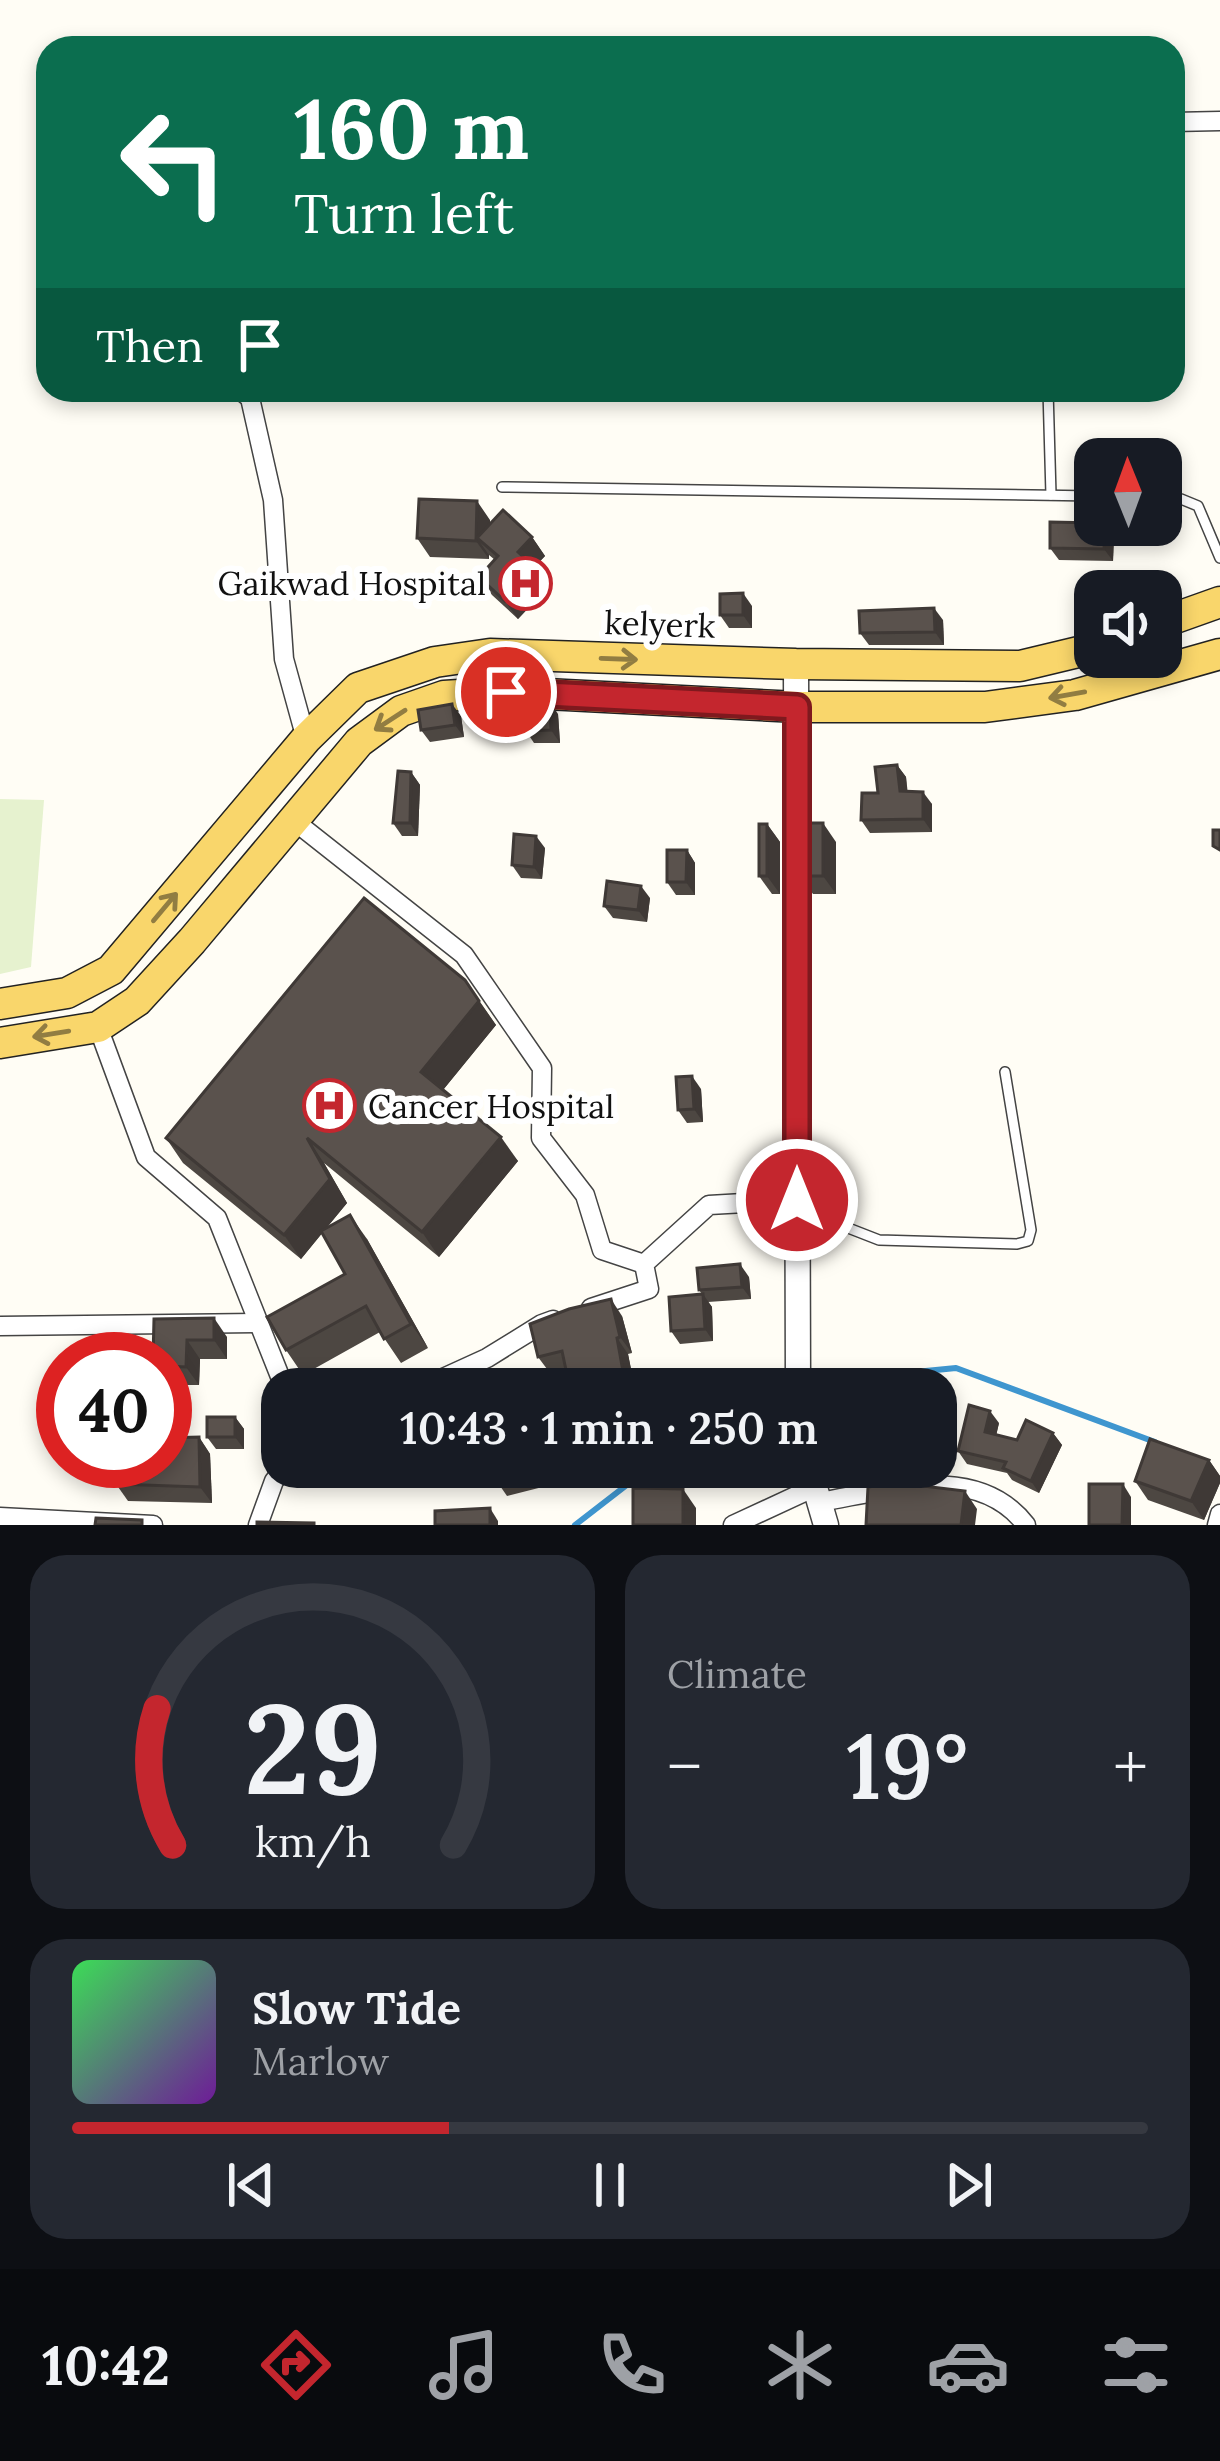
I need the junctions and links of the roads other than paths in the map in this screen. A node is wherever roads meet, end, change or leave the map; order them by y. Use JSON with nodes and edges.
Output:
{"nodes":[{"id":1,"x":1220,"y":121,"type":"edge"},
{"id":2,"x":1185,"y":122,"type":"edge"},
{"id":3,"x":251,"y":402,"type":"edge"},
{"id":4,"x":1048,"y":402,"type":"edge"},
{"id":5,"x":502,"y":487,"type":"dead end"},
{"id":6,"x":1051,"y":495,"type":"junction"},
{"id":7,"x":1074,"y":496,"type":"edge"},
{"id":8,"x":1182,"y":499,"type":"edge"},
{"id":9,"x":1220,"y":558,"type":"edge"},
{"id":10,"x":1220,"y":602,"type":"edge"},
{"id":11,"x":1182,"y":616,"type":"edge"},
{"id":12,"x":1074,"y":653,"type":"edge"},
{"id":13,"x":1220,"y":654,"type":"edge"},
{"id":14,"x":796,"y":664,"type":"junction"},
{"id":15,"x":797,"y":707,"type":"junction"},
{"id":16,"x":306,"y":739,"type":"junction"},
{"id":17,"x":293,"y":820,"type":"junction"},
{"id":18,"x":0,"y":1004,"type":"edge"},
{"id":19,"x":98,"y":1027,"type":"junction"},
{"id":20,"x":0,"y":1042,"type":"edge"},
{"id":21,"x":1005,"y":1072,"type":"dead end"},
{"id":22,"x":797,"y":1204,"type":"junction"},
{"id":23,"x":644,"y":1264,"type":"junction"},
{"id":24,"x":258,"y":1323,"type":"junction"},
{"id":25,"x":0,"y":1326,"type":"edge"},
{"id":26,"x":276,"y":1368,"type":"edge"},
{"id":27,"x":465,"y":1368,"type":"edge"},
{"id":28,"x":797,"y":1368,"type":"edge"},
{"id":29,"x":271,"y":1488,"type":"edge"},
{"id":30,"x":817,"y":1495,"type":"edge"},
{"id":31,"x":1220,"y":1514,"type":"edge"},
{"id":32,"x":0,"y":1517,"type":"edge"},
{"id":33,"x":153,"y":1525,"type":"edge"},
{"id":34,"x":258,"y":1525,"type":"edge"},
{"id":35,"x":733,"y":1525,"type":"edge"},
{"id":36,"x":1026,"y":1525,"type":"edge"},
{"id":37,"x":1217,"y":1525,"type":"edge"}],
"edges":[{"from":1,"to":2,"type":"street"},
{"from":3,"to":16,"type":"street"},
{"from":4,"to":6,"type":"lane"},
{"from":5,"to":6,"type":"lane"},
{"from":6,"to":7,"type":"lane"},
{"from":8,"to":9,"type":"lane"},
{"from":10,"to":11,"type":"main road"},
{"from":12,"to":14,"type":"main road","name":"kelyerk"},
{"from":13,"to":15,"type":"main road","one_way":true},
{"from":14,"to":15,"type":"street"},
{"from":16,"to":14,"type":"main road","name":"kelyerk","one_way":true},
{"from":15,"to":17,"type":"main road","one_way":true},
{"from":15,"to":22,"type":"street"},
{"from":18,"to":16,"type":"main road","name":"kelyerk","one_way":true},
{"from":17,"to":19,"type":"main road"},
{"from":17,"to":23,"type":"street"},
{"from":19,"to":20,"type":"main road","one_way":true},
{"from":19,"to":24,"type":"street"},
{"from":21,"to":22,"type":"lane"},
{"from":22,"to":23,"type":"street"},
{"from":22,"to":28,"type":"street"},
{"from":23,"to":27,"type":"street"},
{"from":24,"to":25,"type":"street"},
{"from":24,"to":26,"type":"street"},
{"from":29,"to":34,"type":"street"},
{"from":30,"to":35,"type":"street"},
{"from":30,"to":36,"type":"street"},
{"from":31,"to":37,"type":"street"},
{"from":32,"to":33,"type":"street"}]}
